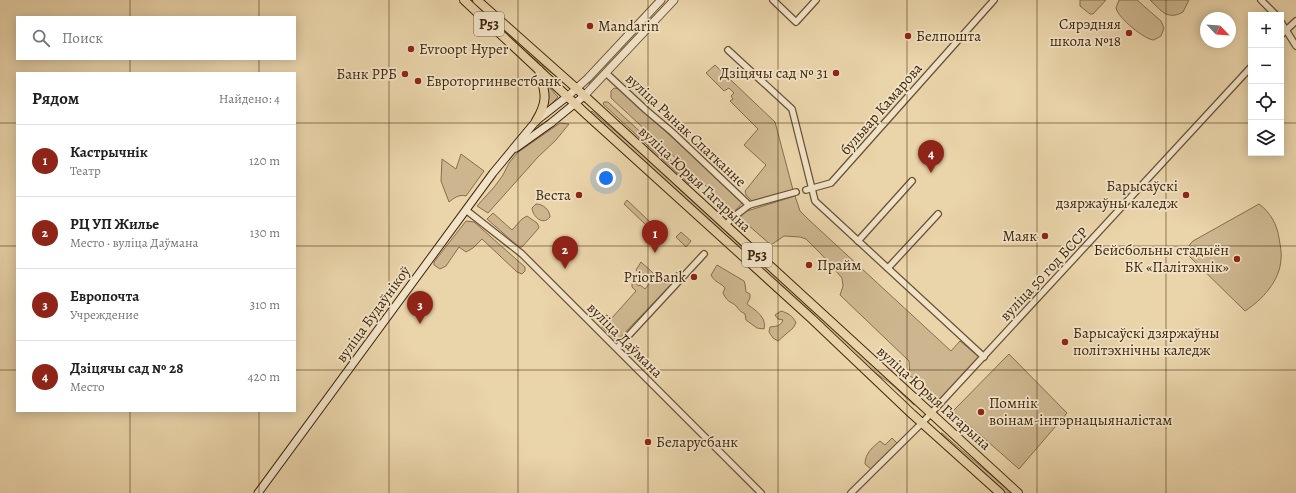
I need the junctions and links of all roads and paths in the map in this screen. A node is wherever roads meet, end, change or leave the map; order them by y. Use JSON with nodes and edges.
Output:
{"nodes":[{"id":1,"x":464,"y":0,"type":"edge"},
{"id":2,"x":477,"y":0,"type":"edge"},
{"id":3,"x":661,"y":0,"type":"edge"},
{"id":4,"x":674,"y":0,"type":"edge"},
{"id":5,"x":773,"y":0,"type":"edge"},
{"id":6,"x":816,"y":0,"type":"edge"},
{"id":7,"x":994,"y":0,"type":"edge"},
{"id":8,"x":1261,"y":0,"type":"edge"},
{"id":9,"x":655,"y":6,"type":"junction"},
{"id":10,"x":663,"y":12,"type":"junction"},
{"id":11,"x":1273,"y":12,"type":"edge"},
{"id":12,"x":1296,"y":21,"type":"edge"},
{"id":13,"x":1284,"y":27,"type":"edge"},
{"id":14,"x":1286,"y":30,"type":"junction"},
{"id":15,"x":1296,"y":46,"type":"edge"},
{"id":16,"x":728,"y":50,"type":"dead end"},
{"id":17,"x":539,"y":69,"type":"junction"},
{"id":18,"x":1248,"y":71,"type":"edge"},
{"id":19,"x":606,"y":73,"type":"junction"},
{"id":20,"x":577,"y":88,"type":"junction"},
{"id":21,"x":568,"y":96,"type":"junction"},
{"id":22,"x":584,"y":96,"type":"junction"},
{"id":23,"x":576,"y":103,"type":"junction"},
{"id":24,"x":536,"y":121,"type":"junction"},
{"id":25,"x":511,"y":152,"type":"junction"},
{"id":26,"x":912,"y":181,"type":"dead end"},
{"id":27,"x":809,"y":189,"type":"junction"},
{"id":28,"x":796,"y":192,"type":"dead end"},
{"id":29,"x":749,"y":205,"type":"junction"},
{"id":30,"x":466,"y":210,"type":"junction"},
{"id":31,"x":938,"y":214,"type":"dead end"},
{"id":32,"x":726,"y":226,"type":"junction"},
{"id":33,"x":858,"y":241,"type":"junction"},
{"id":34,"x":704,"y":254,"type":"dead end"},
{"id":35,"x":888,"y":268,"type":"junction"},
{"id":36,"x":618,"y":348,"type":"junction"},
{"id":37,"x":984,"y":357,"type":"junction"},
{"id":38,"x":931,"y":414,"type":"junction"},
{"id":39,"x":922,"y":423,"type":"junction"},
{"id":40,"x":258,"y":493,"type":"edge"},
{"id":41,"x":761,"y":493,"type":"edge"},
{"id":42,"x":851,"y":493,"type":"edge"},
{"id":43,"x":1000,"y":493,"type":"edge"},
{"id":44,"x":1018,"y":493,"type":"edge"}],
"edges":[{"from":1,"to":17,"type":"main road","name":"вуліца Юрыя Гагарына","number":"Р53"},
{"from":2,"to":20,"type":"main road","name":"вуліца Юрыя Гагарына","number":"Р53"},
{"from":3,"to":9,"type":"main road","name":"вуліца Будаўнікоў"},
{"from":4,"to":10,"type":"main road","name":"вуліца Будаўнікоў"},
{"from":5,"to":6,"type":"street"},
{"from":7,"to":27,"type":"street","name":"бульвар Камарова"},
{"from":8,"to":11,"type":"street"},
{"from":9,"to":10,"type":"main road"},
{"from":9,"to":20,"type":"main road","name":"вуліца Будаўнікоў"},
{"from":10,"to":19,"type":"main road","name":"вуліца Будаўнікоў"},
{"from":12,"to":14,"type":"street"},
{"from":13,"to":14,"type":"street"},
{"from":14,"to":15,"type":"street"},
{"from":16,"to":27,"type":"street"},
{"from":17,"to":21,"type":"main road","name":"вуліца Юрыя Гагарына","number":"Р53"},
{"from":17,"to":24,"type":"main road"},
{"from":18,"to":37,"type":"street","name":"вуліца 50 год БССР"},
{"from":19,"to":22,"type":"main road","name":"вуліца Будаўнікоў"},
{"from":19,"to":29,"type":"street","name":"вуліца Рынак Спатканне"},
{"from":20,"to":21,"type":"main road","name":"вуліца Будаўнікоў"},
{"from":20,"to":22,"type":"main road","name":"вуліца Юрыя Гагарына","number":"Р53"},
{"from":21,"to":23,"type":"main road","name":"вуліца Юрыя Гагарына","number":"Р53"},
{"from":21,"to":24,"type":"main road","name":"вуліца Будаўнікоў"},
{"from":22,"to":23,"type":"main road","name":"вуліца Будаўнікоў"},
{"from":22,"to":32,"type":"main road","name":"вуліца Юрыя Гагарына","number":"Р53"},
{"from":23,"to":25,"type":"main road","name":"вуліца Будаўнікоў"},
{"from":23,"to":39,"type":"main road","name":"вуліца Юрыя Гагарына","number":"Р53"},
{"from":24,"to":25,"type":"main road","name":"вуліца Будаўнікоў"},
{"from":25,"to":30,"type":"main road","name":"вуліца Будаўнікоў"},
{"from":26,"to":33,"type":"street"},
{"from":27,"to":33,"type":"street"},
{"from":28,"to":29,"type":"street"},
{"from":29,"to":32,"type":"street"},
{"from":30,"to":36,"type":"street","name":"вуліца Даўмана"},
{"from":30,"to":40,"type":"main road","name":"вуліца Будаўнікоў"},
{"from":31,"to":35,"type":"street"},
{"from":32,"to":38,"type":"main road","name":"вуліца Юрыя Гагарына","number":"Р53"},
{"from":33,"to":35,"type":"street"},
{"from":34,"to":36,"type":"street"},
{"from":35,"to":37,"type":"street"},
{"from":36,"to":41,"type":"street","name":"вуліца Даўмана"},
{"from":37,"to":38,"type":"street","name":"вуліца 50 год БССР"},
{"from":38,"to":39,"type":"street","name":"вуліца 50 год БССР"},
{"from":38,"to":44,"type":"main road","name":"вуліца Юрыя Гагарына","number":"Р53"},
{"from":39,"to":42,"type":"street","name":"вуліца 50 год БССР"},
{"from":39,"to":43,"type":"main road","name":"вуліца Юрыя Гагарына","number":"Р53"}]}
